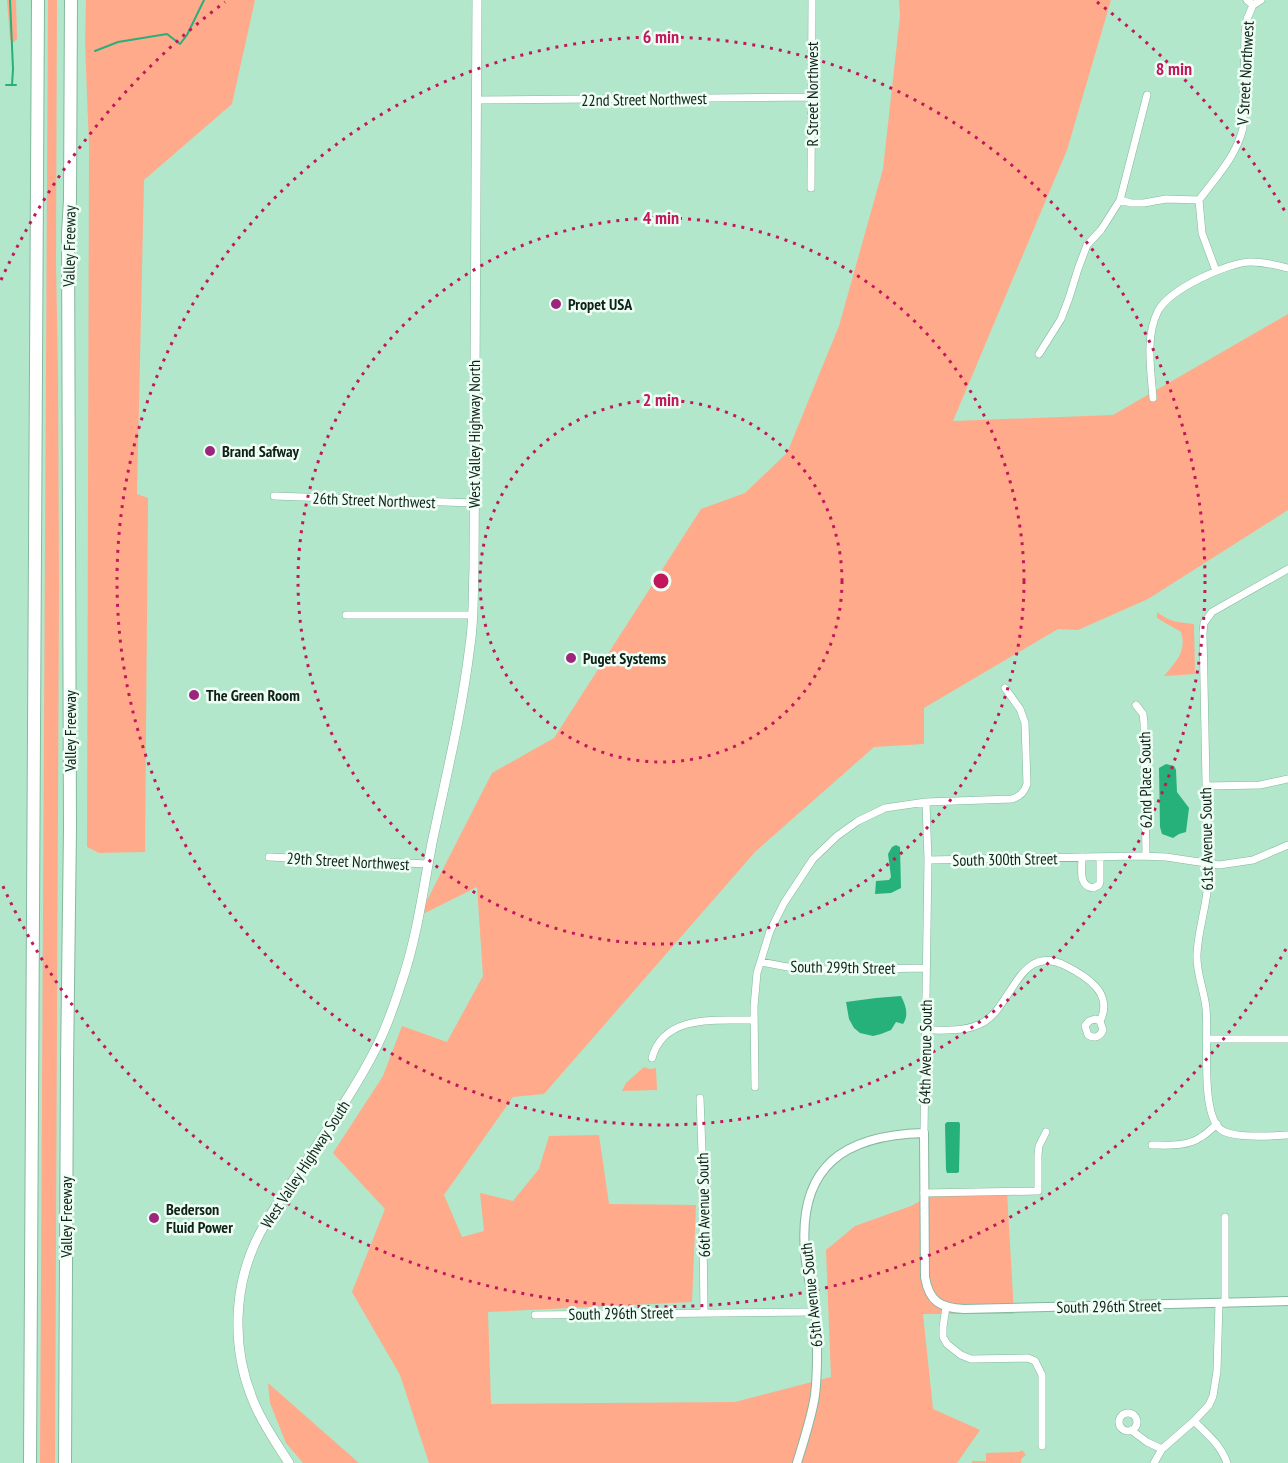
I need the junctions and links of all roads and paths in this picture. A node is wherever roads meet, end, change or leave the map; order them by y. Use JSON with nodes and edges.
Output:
{"nodes":[{"id":1,"x":32,"y":0,"type":"edge"},
{"id":2,"x":38,"y":0,"type":"edge"},
{"id":3,"x":71,"y":0,"type":"edge"},
{"id":4,"x":477,"y":0,"type":"edge"},
{"id":5,"x":812,"y":0,"type":"edge"},
{"id":6,"x":1261,"y":0,"type":"edge"},
{"id":7,"x":1250,"y":2,"type":"edge"},
{"id":8,"x":1147,"y":95,"type":"dead end"},
{"id":9,"x":812,"y":97,"type":"junction"},
{"id":10,"x":476,"y":100,"type":"junction"},
{"id":11,"x":37,"y":139,"type":"junction"},
{"id":12,"x":811,"y":188,"type":"dead end"},
{"id":13,"x":1120,"y":200,"type":"junction"},
{"id":14,"x":1199,"y":200,"type":"junction"},
{"id":15,"x":1288,"y":268,"type":"edge"},
{"id":16,"x":1216,"y":271,"type":"junction"},
{"id":17,"x":1039,"y":354,"type":"dead end"},
{"id":18,"x":1152,"y":398,"type":"dead end"},
{"id":19,"x":274,"y":496,"type":"dead end"},
{"id":20,"x":474,"y":503,"type":"junction"},
{"id":21,"x":1288,"y":569,"type":"edge"},
{"id":22,"x":346,"y":615,"type":"dead end"},
{"id":23,"x":472,"y":615,"type":"junction"},
{"id":24,"x":1005,"y":688,"type":"dead end"},
{"id":25,"x":1136,"y":705,"type":"dead end"},
{"id":26,"x":1288,"y":779,"type":"edge"},
{"id":27,"x":1206,"y":786,"type":"junction"},
{"id":28,"x":926,"y":802,"type":"junction"},
{"id":29,"x":1288,"y":845,"type":"edge"},
{"id":30,"x":1100,"y":856,"type":"junction"},
{"id":31,"x":1146,"y":856,"type":"junction"},
{"id":32,"x":269,"y":857,"type":"dead end"},
{"id":33,"x":1082,"y":857,"type":"junction"},
{"id":34,"x":928,"y":860,"type":"junction"},
{"id":35,"x":1208,"y":863,"type":"junction"},
{"id":36,"x":428,"y":864,"type":"junction"},
{"id":37,"x":760,"y":962,"type":"junction"},
{"id":38,"x":926,"y":968,"type":"junction"},
{"id":39,"x":754,"y":1020,"type":"junction"},
{"id":40,"x":1100,"y":1022,"type":"dead end"},
{"id":41,"x":926,"y":1030,"type":"junction"},
{"id":42,"x":1207,"y":1040,"type":"junction"},
{"id":43,"x":1288,"y":1040,"type":"edge"},
{"id":44,"x":652,"y":1058,"type":"dead end"},
{"id":45,"x":755,"y":1087,"type":"dead end"},
{"id":46,"x":700,"y":1098,"type":"dead end"},
{"id":47,"x":1216,"y":1124,"type":"junction"},
{"id":48,"x":1046,"y":1132,"type":"dead end"},
{"id":49,"x":924,"y":1133,"type":"junction"},
{"id":50,"x":1288,"y":1135,"type":"edge"},
{"id":51,"x":1152,"y":1145,"type":"dead end"},
{"id":52,"x":924,"y":1193,"type":"junction"},
{"id":53,"x":1224,"y":1217,"type":"dead end"},
{"id":54,"x":933,"y":1299,"type":"joint"},
{"id":55,"x":1288,"y":1301,"type":"edge"},
{"id":56,"x":1222,"y":1303,"type":"junction"},
{"id":57,"x":946,"y":1307,"type":"junction"},
{"id":58,"x":704,"y":1312,"type":"junction"},
{"id":59,"x":815,"y":1312,"type":"junction"},
{"id":60,"x":535,"y":1315,"type":"dead end"},
{"id":61,"x":1194,"y":1421,"type":"junction"},
{"id":62,"x":1131,"y":1430,"type":"dead end"},
{"id":63,"x":1042,"y":1446,"type":"dead end"},
{"id":64,"x":1162,"y":1449,"type":"junction"},
{"id":65,"x":30,"y":1463,"type":"edge"},
{"id":66,"x":65,"y":1463,"type":"edge"},
{"id":67,"x":289,"y":1463,"type":"edge"},
{"id":68,"x":797,"y":1463,"type":"edge"},
{"id":69,"x":1154,"y":1463,"type":"edge"},
{"id":70,"x":1227,"y":1463,"type":"edge"}],
"edges":[{"from":1,"to":11,"type":"highway"},
{"from":2,"to":11,"type":"highway","name":"Valley Freeway"},
{"from":3,"to":66,"type":"highway","name":"Valley Freeway"},
{"from":4,"to":10,"type":"main road","name":"West Valley Highway North"},
{"from":5,"to":9,"type":"street","name":"R Street Northwest"},
{"from":6,"to":7,"type":"street"},
{"from":7,"to":14,"type":"street","name":"V Street Northwest"},
{"from":8,"to":13,"type":"street"},
{"from":9,"to":10,"type":"street","name":"22nd Street Northwest"},
{"from":9,"to":12,"type":"street","name":"R Street Northwest"},
{"from":10,"to":20,"type":"main road","name":"West Valley Highway North"},
{"from":11,"to":65,"type":"highway","name":"Valley Freeway"},
{"from":13,"to":14,"type":"street"},
{"from":13,"to":17,"type":"street"},
{"from":14,"to":16,"type":"street"},
{"from":15,"to":16,"type":"street"},
{"from":16,"to":18,"type":"street"},
{"from":19,"to":20,"type":"street","name":"26th Street Northwest"},
{"from":20,"to":23,"type":"main road","name":"West Valley Highway North"},
{"from":21,"to":27,"type":"street","name":"61st Avenue South"},
{"from":22,"to":23,"type":"street"},
{"from":23,"to":36,"type":"main road","name":"West Valley Highway North"},
{"from":24,"to":28,"type":"street"},
{"from":25,"to":31,"type":"street","name":"62nd Place South"},
{"from":26,"to":27,"type":"street"},
{"from":27,"to":35,"type":"street","name":"61st Avenue South"},
{"from":28,"to":34,"type":"street","name":"64th Avenue South"},
{"from":28,"to":37,"type":"street"},
{"from":29,"to":35,"type":"street","name":"South 300th Street"},
{"from":30,"to":31,"type":"street","name":"South 300th Street"},
{"from":30,"to":33,"type":"street","name":"South 300th Street"},
{"from":30,"to":33,"type":"street","name":"South 300th Street"},
{"from":31,"to":35,"type":"street","name":"South 300th Street"},
{"from":32,"to":36,"type":"street","name":"29th Street Northwest"},
{"from":33,"to":34,"type":"street","name":"South 300th Street"},
{"from":34,"to":38,"type":"street","name":"64th Avenue South"},
{"from":35,"to":42,"type":"street","name":"61st Avenue South"},
{"from":36,"to":67,"type":"main road","name":"West Valley Highway South"},
{"from":37,"to":38,"type":"street","name":"South 299th Street"},
{"from":37,"to":39,"type":"street"},
{"from":38,"to":41,"type":"street","name":"64th Avenue South"},
{"from":39,"to":44,"type":"street"},
{"from":39,"to":45,"type":"street"},
{"from":40,"to":41,"type":"street"},
{"from":41,"to":49,"type":"street","name":"64th Avenue South"},
{"from":42,"to":43,"type":"street"},
{"from":42,"to":47,"type":"street","name":"61st Avenue South"},
{"from":46,"to":58,"type":"street","name":"66th Avenue South"},
{"from":47,"to":50,"type":"street"},
{"from":47,"to":51,"type":"street"},
{"from":48,"to":52,"type":"street"},
{"from":49,"to":52,"type":"street","name":"64th Avenue South"},
{"from":49,"to":59,"type":"street","name":"65th Avenue South"},
{"from":52,"to":54,"type":"street","name":"64th Avenue South"},
{"from":53,"to":56,"type":"street"},
{"from":54,"to":57,"type":"street","name":"South 296th Street"},
{"from":55,"to":56,"type":"street","name":"South 296th Street"},
{"from":56,"to":57,"type":"street","name":"South 296th Street"},
{"from":56,"to":61,"type":"street"},
{"from":57,"to":63,"type":"street"},
{"from":58,"to":59,"type":"street","name":"South 296th Street"},
{"from":58,"to":60,"type":"street","name":"South 296th Street"},
{"from":59,"to":68,"type":"street","name":"65th Avenue South"},
{"from":61,"to":64,"type":"street"},
{"from":61,"to":70,"type":"street"},
{"from":62,"to":64,"type":"street"},
{"from":64,"to":69,"type":"street"}]}
